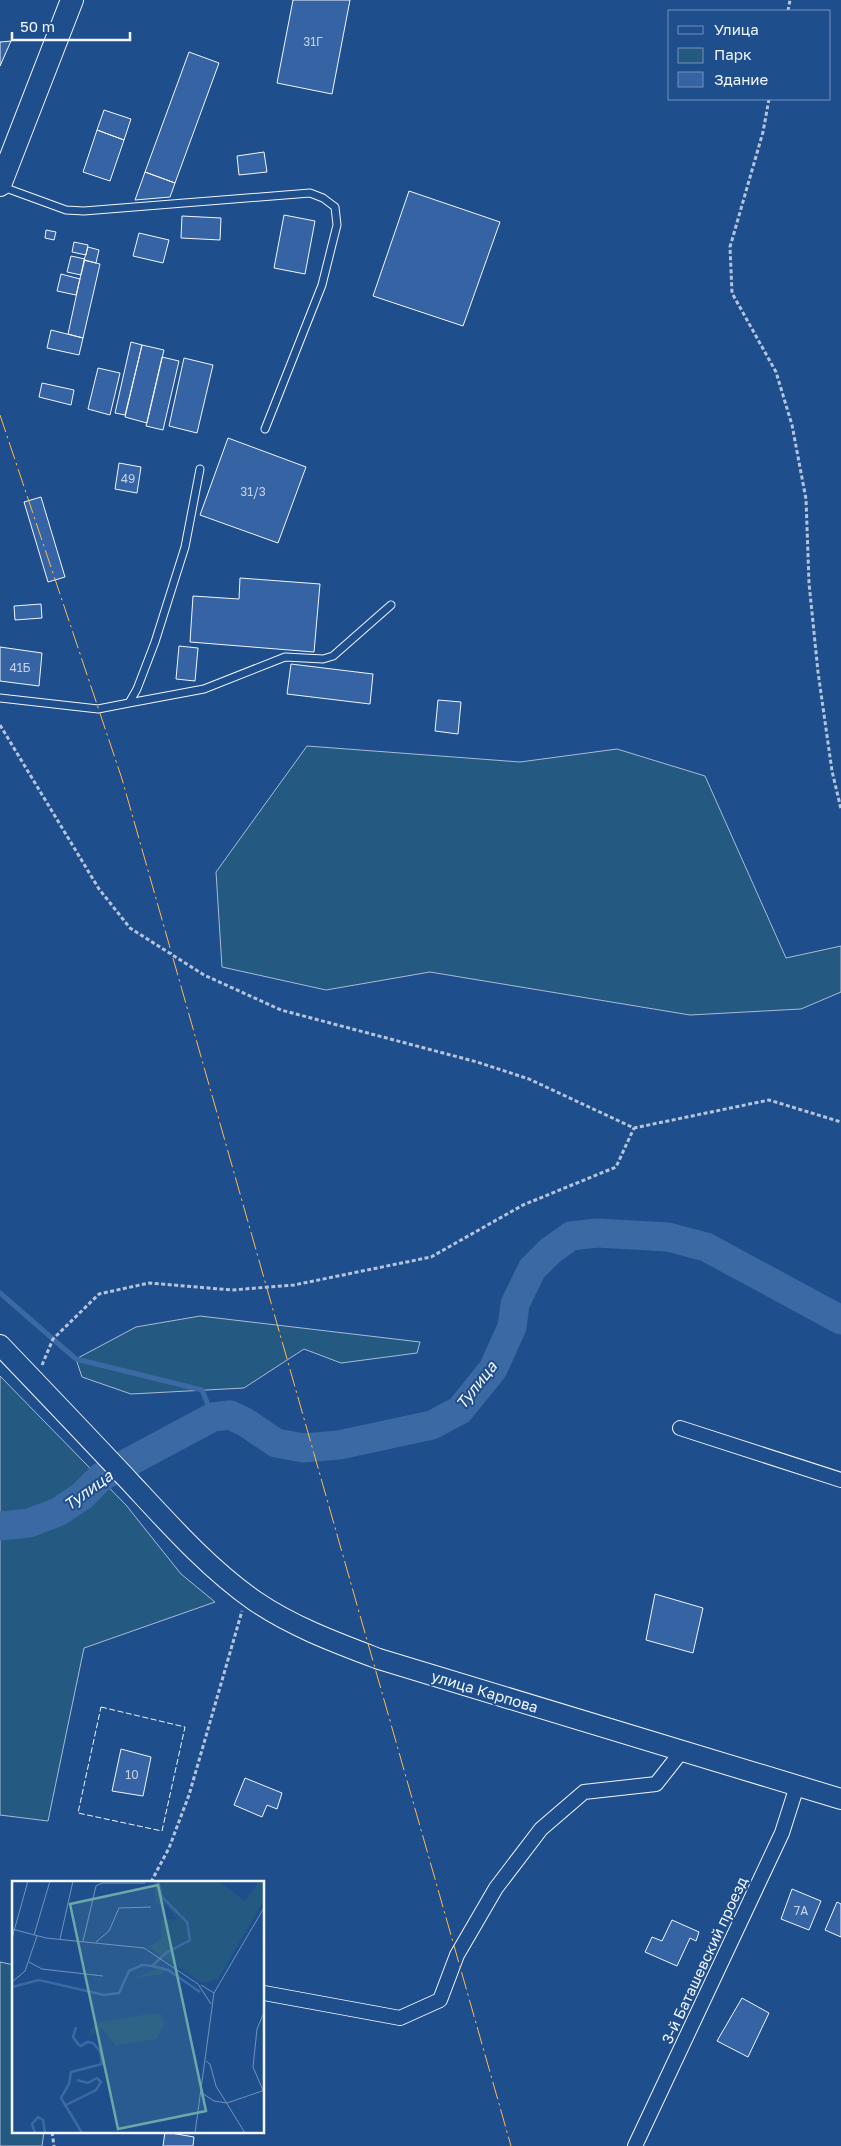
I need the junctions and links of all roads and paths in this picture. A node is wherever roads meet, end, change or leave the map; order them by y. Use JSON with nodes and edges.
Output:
{"nodes":[{"id":1,"x":72,"y":0,"type":"edge"},
{"id":2,"x":770,"y":100,"type":"edge"},
{"id":3,"x":2,"y":175,"type":"edge"},
{"id":4,"x":265,"y":429,"type":"dead end"},
{"id":5,"x":200,"y":468,"type":"dead end"},
{"id":6,"x":391,"y":605,"type":"dead end"},
{"id":7,"x":0,"y":698,"type":"edge"},
{"id":8,"x":129,"y":703,"type":"junction"},
{"id":9,"x":0,"y":725,"type":"edge"},
{"id":10,"x":841,"y":809,"type":"edge"},
{"id":11,"x":841,"y":1122,"type":"edge"},
{"id":12,"x":634,"y":1128,"type":"junction"},
{"id":13,"x":0,"y":1346,"type":"edge"},
{"id":14,"x":34,"y":1381,"type":"junction"},
{"id":15,"x":680,"y":1428,"type":"dead end"},
{"id":16,"x":841,"y":1480,"type":"edge"},
{"id":17,"x":256,"y":1601,"type":"junction"},
{"id":18,"x":682,"y":1751,"type":"junction"},
{"id":19,"x":797,"y":1786,"type":"junction"},
{"id":20,"x":841,"y":1799,"type":"edge"},
{"id":21,"x":152,"y":1881,"type":"edge"},
{"id":22,"x":265,"y":1993,"type":"edge"},
{"id":23,"x":635,"y":2146,"type":"edge"}],
"edges":[{"from":1,"to":3,"type":"main road"},
{"from":2,"to":10,"type":"path"},
{"from":3,"to":4,"type":"lane"},
{"from":5,"to":8,"type":"lane"},
{"from":6,"to":8,"type":"lane"},
{"from":7,"to":8,"type":"lane"},
{"from":9,"to":12,"type":"path"},
{"from":11,"to":12,"type":"path"},
{"from":12,"to":14,"type":"path"},
{"from":13,"to":14,"type":"main road","name":"улица Карпова"},
{"from":14,"to":17,"type":"main road","name":"улица Карпова"},
{"from":15,"to":16,"type":"street"},
{"from":17,"to":18,"type":"main road","name":"улица Карпова"},
{"from":17,"to":21,"type":"path"},
{"from":18,"to":19,"type":"main road","name":"улица Карпова"},
{"from":18,"to":22,"type":"street"},
{"from":19,"to":20,"type":"main road","name":"улица Карпова"},
{"from":19,"to":23,"type":"street","name":"3-й Баташевский проезд"}]}
